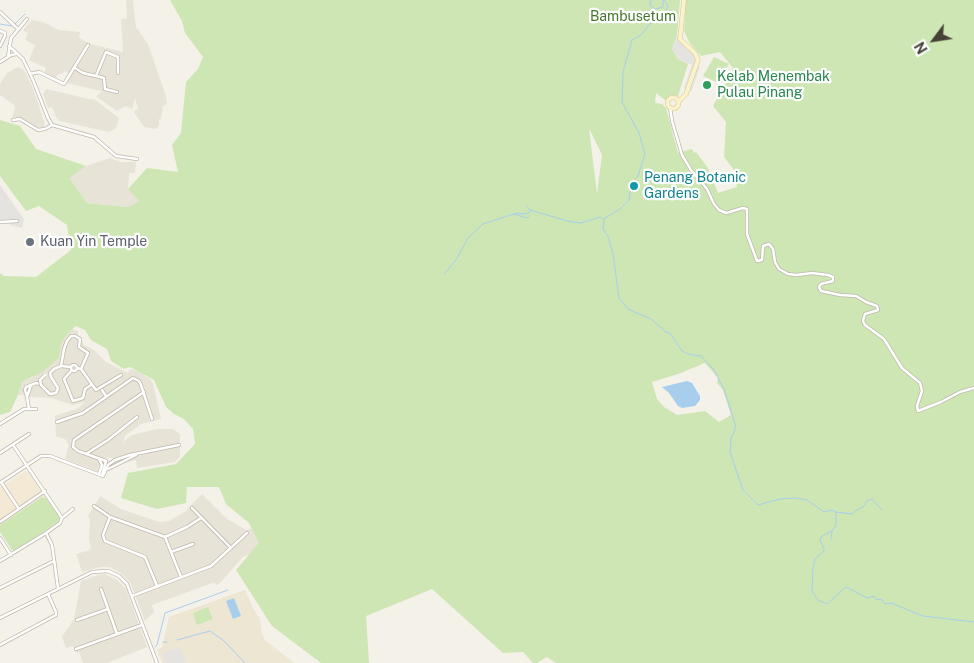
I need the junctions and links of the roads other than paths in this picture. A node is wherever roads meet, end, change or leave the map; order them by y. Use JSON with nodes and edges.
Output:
{"nodes":[{"id":1,"x":684,"y":0,"type":"edge"},
{"id":2,"x":0,"y":12,"type":"edge"},
{"id":3,"x":27,"y":19,"type":"dead end"},
{"id":4,"x":18,"y":29,"type":"junction"},
{"id":5,"x":0,"y":30,"type":"edge"},
{"id":6,"x":0,"y":46,"type":"edge"},
{"id":7,"x":9,"y":46,"type":"junction"},
{"id":8,"x":88,"y":46,"type":"dead end"},
{"id":9,"x":20,"y":55,"type":"junction"},
{"id":10,"x":8,"y":57,"type":"junction"},
{"id":11,"x":0,"y":62,"type":"edge"},
{"id":12,"x":75,"y":68,"type":"junction"},
{"id":13,"x":118,"y":73,"type":"dead end"},
{"id":14,"x":30,"y":74,"type":"junction"},
{"id":15,"x":96,"y":76,"type":"junction"},
{"id":16,"x":117,"y":92,"type":"dead end"},
{"id":17,"x":678,"y":101,"type":"junction"},
{"id":18,"x":670,"y":107,"type":"junction"},
{"id":19,"x":13,"y":120,"type":"dead end"},
{"id":20,"x":52,"y":125,"type":"junction"},
{"id":21,"x":137,"y":159,"type":"dead end"},
{"id":22,"x":17,"y":221,"type":"dead end"},
{"id":23,"x":0,"y":222,"type":"edge"},
{"id":24,"x":61,"y":366,"type":"junction"},
{"id":25,"x":71,"y":369,"type":"junction"},
{"id":26,"x":79,"y":369,"type":"junction"},
{"id":27,"x":121,"y":375,"type":"dead end"},
{"id":28,"x":92,"y":385,"type":"junction"},
{"id":29,"x":974,"y":388,"type":"edge"},
{"id":30,"x":102,"y":390,"type":"dead end"},
{"id":31,"x":144,"y":392,"type":"junction"},
{"id":32,"x":106,"y":396,"type":"junction"},
{"id":33,"x":29,"y":408,"type":"junction"},
{"id":34,"x":36,"y":409,"type":"dead end"},
{"id":35,"x":137,"y":417,"type":"dead end"},
{"id":36,"x":152,"y":419,"type":"dead end"},
{"id":37,"x":57,"y":422,"type":"dead end"},
{"id":38,"x":0,"y":424,"type":"edge"},
{"id":39,"x":29,"y":434,"type":"dead end"},
{"id":40,"x":12,"y":445,"type":"junction"},
{"id":41,"x":179,"y":445,"type":"dead end"},
{"id":42,"x":0,"y":453,"type":"edge"},
{"id":43,"x":86,"y":454,"type":"junction"},
{"id":44,"x":26,"y":465,"type":"junction"},
{"id":45,"x":101,"y":474,"type":"junction"},
{"id":46,"x":0,"y":482,"type":"edge"},
{"id":47,"x":45,"y":491,"type":"junction"},
{"id":48,"x":94,"y":506,"type":"dead end"},
{"id":49,"x":192,"y":508,"type":"dead end"},
{"id":50,"x":19,"y":509,"type":"junction"},
{"id":51,"x":73,"y":510,"type":"dead end"},
{"id":52,"x":110,"y":517,"type":"junction"},
{"id":53,"x":62,"y":518,"type":"junction"},
{"id":54,"x":202,"y":518,"type":"junction"},
{"id":55,"x":0,"y":522,"type":"edge"},
{"id":56,"x":46,"y":533,"type":"junction"},
{"id":57,"x":247,"y":533,"type":"dead end"},
{"id":58,"x":165,"y":537,"type":"junction"},
{"id":59,"x":0,"y":538,"type":"edge"},
{"id":60,"x":193,"y":544,"type":"dead end"},
{"id":61,"x":231,"y":548,"type":"junction"},
{"id":62,"x":171,"y":552,"type":"junction"},
{"id":63,"x":12,"y":555,"type":"junction"},
{"id":64,"x":0,"y":561,"type":"edge"},
{"id":65,"x":54,"y":561,"type":"junction"},
{"id":66,"x":181,"y":578,"type":"junction"},
{"id":67,"x":157,"y":586,"type":"junction"},
{"id":68,"x":0,"y":588,"type":"edge"},
{"id":69,"x":58,"y":588,"type":"junction"},
{"id":70,"x":101,"y":589,"type":"dead end"},
{"id":71,"x":48,"y":594,"type":"junction"},
{"id":72,"x":132,"y":596,"type":"junction"},
{"id":73,"x":108,"y":609,"type":"junction"},
{"id":74,"x":0,"y":618,"type":"edge"},
{"id":75,"x":77,"y":620,"type":"dead end"},
{"id":76,"x":142,"y":625,"type":"junction"},
{"id":77,"x":117,"y":634,"type":"junction"},
{"id":78,"x":0,"y":645,"type":"edge"},
{"id":79,"x":76,"y":649,"type":"dead end"},
{"id":80,"x":157,"y":663,"type":"edge"}],
"edges":[{"from":1,"to":17,"type":"street"},
{"from":2,"to":4,"type":"street"},
{"from":3,"to":4,"type":"street"},
{"from":4,"to":7,"type":"street"},
{"from":5,"to":6,"type":"street"},
{"from":7,"to":9,"type":"street"},
{"from":7,"to":10,"type":"street"},
{"from":8,"to":12,"type":"street"},
{"from":9,"to":10,"type":"street"},
{"from":9,"to":14,"type":"street"},
{"from":10,"to":11,"type":"street"},
{"from":12,"to":14,"type":"street"},
{"from":12,"to":15,"type":"street"},
{"from":13,"to":15,"type":"street"},
{"from":14,"to":20,"type":"street"},
{"from":15,"to":16,"type":"street"},
{"from":17,"to":18,"type":"street"},
{"from":17,"to":18,"type":"street"},
{"from":18,"to":29,"type":"street"},
{"from":19,"to":20,"type":"street"},
{"from":20,"to":21,"type":"street"},
{"from":22,"to":23,"type":"street"},
{"from":24,"to":25,"type":"street"},
{"from":24,"to":26,"type":"street"},
{"from":24,"to":33,"type":"street","bridge":true},
{"from":25,"to":26,"type":"street"},
{"from":25,"to":28,"type":"street"},
{"from":26,"to":28,"type":"street"},
{"from":27,"to":28,"type":"street"},
{"from":30,"to":32,"type":"street"},
{"from":31,"to":32,"type":"street"},
{"from":31,"to":36,"type":"street"},
{"from":31,"to":43,"type":"street"},
{"from":32,"to":37,"type":"street"},
{"from":33,"to":34,"type":"street"},
{"from":33,"to":38,"type":"street"},
{"from":35,"to":43,"type":"street"},
{"from":39,"to":40,"type":"street"},
{"from":40,"to":42,"type":"street"},
{"from":40,"to":44,"type":"street"},
{"from":41,"to":45,"type":"street"},
{"from":43,"to":45,"type":"street"},
{"from":44,"to":45,"type":"street"},
{"from":44,"to":46,"type":"street"},
{"from":44,"to":47,"type":"street"},
{"from":46,"to":50,"type":"street"},
{"from":47,"to":50,"type":"street"},
{"from":47,"to":53,"type":"street"},
{"from":48,"to":52,"type":"street"},
{"from":49,"to":54,"type":"street"},
{"from":50,"to":55,"type":"street"},
{"from":51,"to":53,"type":"street"},
{"from":52,"to":58,"type":"street"},
{"from":52,"to":67,"type":"street"},
{"from":53,"to":56,"type":"street"},
{"from":54,"to":58,"type":"street"},
{"from":54,"to":61,"type":"street"},
{"from":56,"to":63,"type":"street"},
{"from":56,"to":65,"type":"street"},
{"from":57,"to":61,"type":"street"},
{"from":58,"to":62,"type":"street"},
{"from":59,"to":63,"type":"street"},
{"from":60,"to":62,"type":"street"},
{"from":61,"to":66,"type":"street"},
{"from":62,"to":66,"type":"street"},
{"from":63,"to":64,"type":"street"},
{"from":65,"to":68,"type":"street"},
{"from":65,"to":69,"type":"street"},
{"from":66,"to":67,"type":"street"},
{"from":67,"to":72,"type":"street"},
{"from":69,"to":71,"type":"street"},
{"from":69,"to":72,"type":"street"},
{"from":70,"to":73,"type":"street"},
{"from":71,"to":74,"type":"street"},
{"from":71,"to":78,"type":"street"},
{"from":72,"to":76,"type":"street"},
{"from":73,"to":75,"type":"street"},
{"from":73,"to":77,"type":"street"},
{"from":76,"to":77,"type":"street"},
{"from":76,"to":80,"type":"street"},
{"from":77,"to":79,"type":"street"}]}
